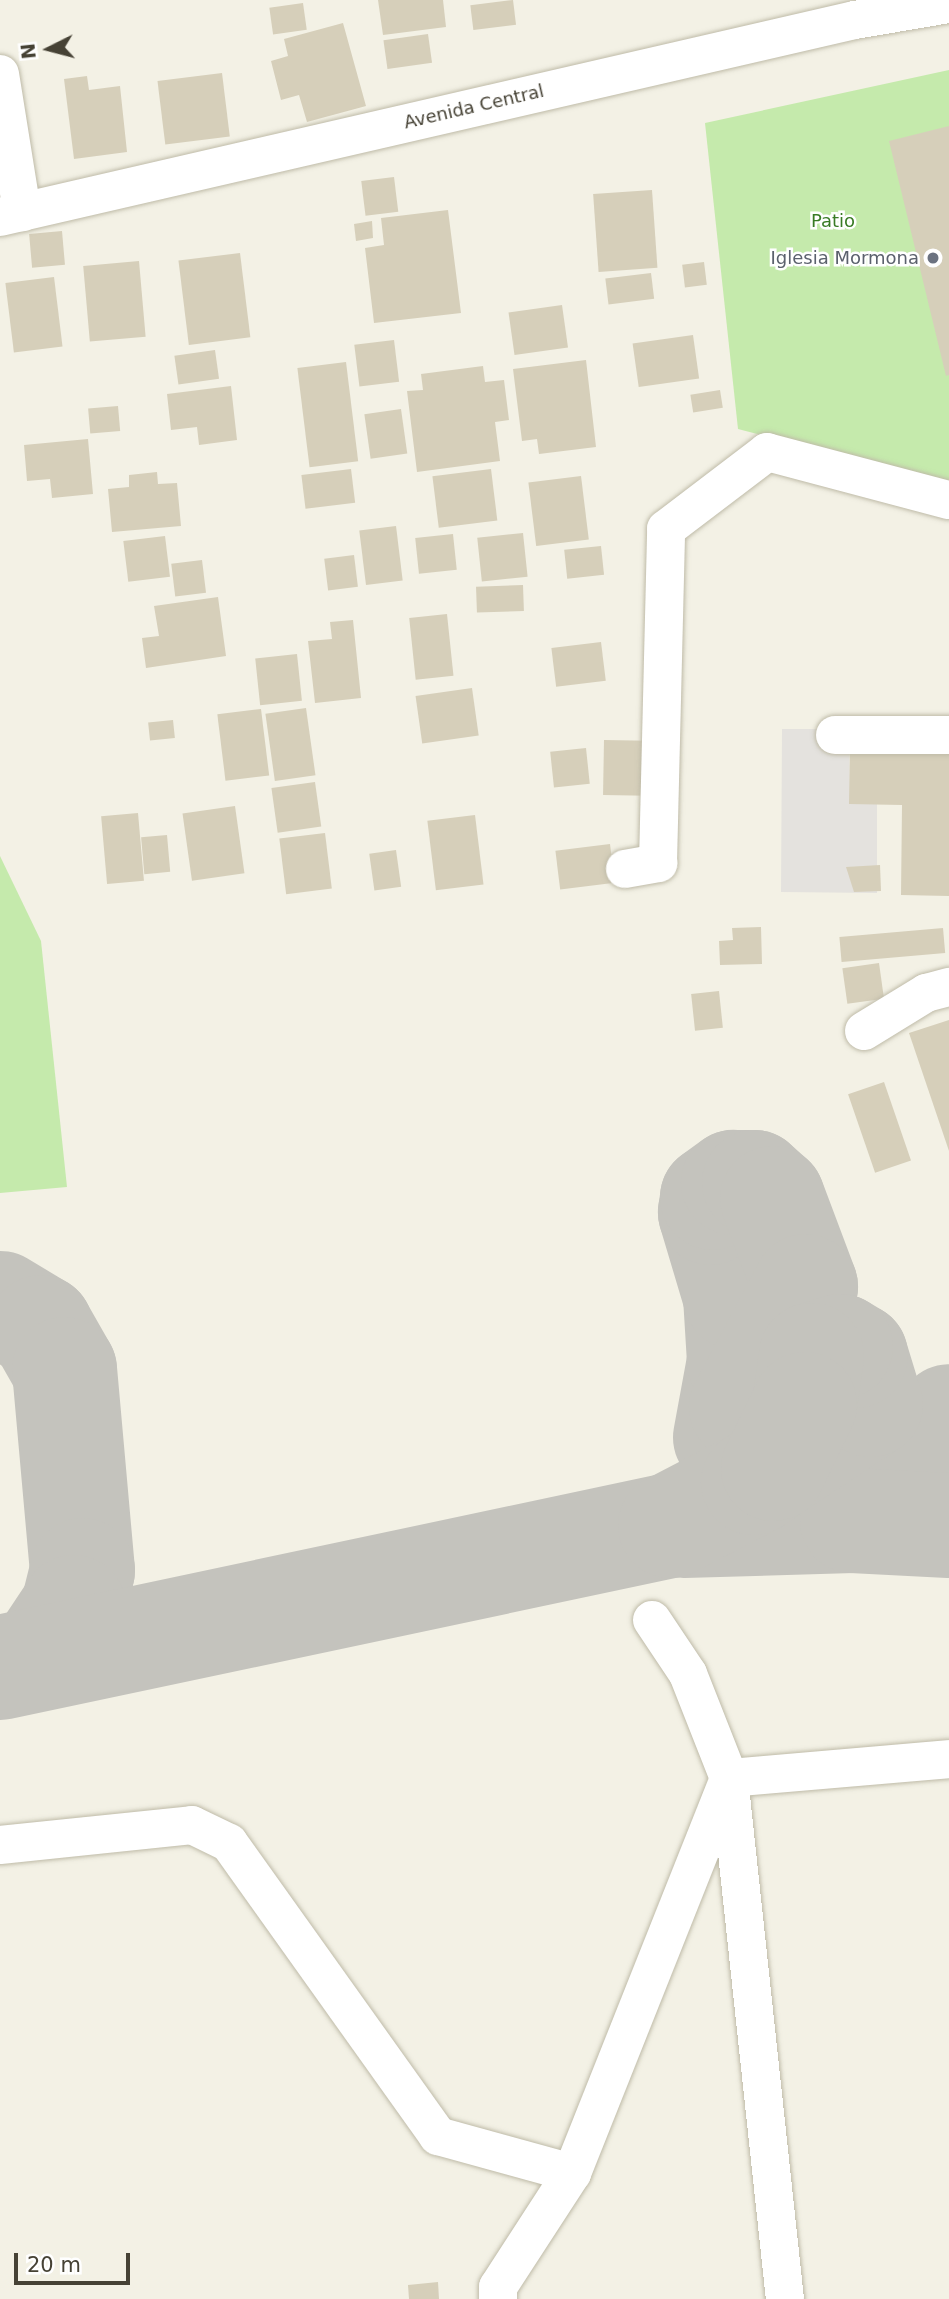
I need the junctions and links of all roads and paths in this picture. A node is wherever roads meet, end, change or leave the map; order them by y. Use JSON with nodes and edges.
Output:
{"nodes":[{"id":1,"x":949,"y":4,"type":"edge"},
{"id":2,"x":0,"y":74,"type":"edge"},
{"id":3,"x":11,"y":214,"type":"edge"},
{"id":4,"x":949,"y":500,"type":"edge"},
{"id":5,"x":949,"y":735,"type":"edge"},
{"id":6,"x":835,"y":736,"type":"dead end"},
{"id":7,"x":625,"y":869,"type":"dead end"},
{"id":8,"x":949,"y":986,"type":"edge"},
{"id":9,"x":864,"y":1031,"type":"dead end"},
{"id":10,"x":652,"y":1620,"type":"dead end"},
{"id":11,"x":949,"y":1759,"type":"edge"},
{"id":12,"x":729,"y":1778,"type":"junction"},
{"id":13,"x":0,"y":1845,"type":"edge"},
{"id":14,"x":572,"y":2173,"type":"junction"},
{"id":15,"x":498,"y":2299,"type":"edge"},
{"id":16,"x":785,"y":2299,"type":"edge"}],
"edges":[{"from":1,"to":3,"type":"street","name":"Avenida Central"},
{"from":2,"to":3,"type":"street"},
{"from":4,"to":7,"type":"street"},
{"from":5,"to":6,"type":"street"},
{"from":8,"to":9,"type":"street"},
{"from":10,"to":12,"type":"street"},
{"from":11,"to":12,"type":"street"},
{"from":12,"to":14,"type":"street"},
{"from":12,"to":16,"type":"street"},
{"from":13,"to":14,"type":"street"},
{"from":14,"to":15,"type":"street"}]}
